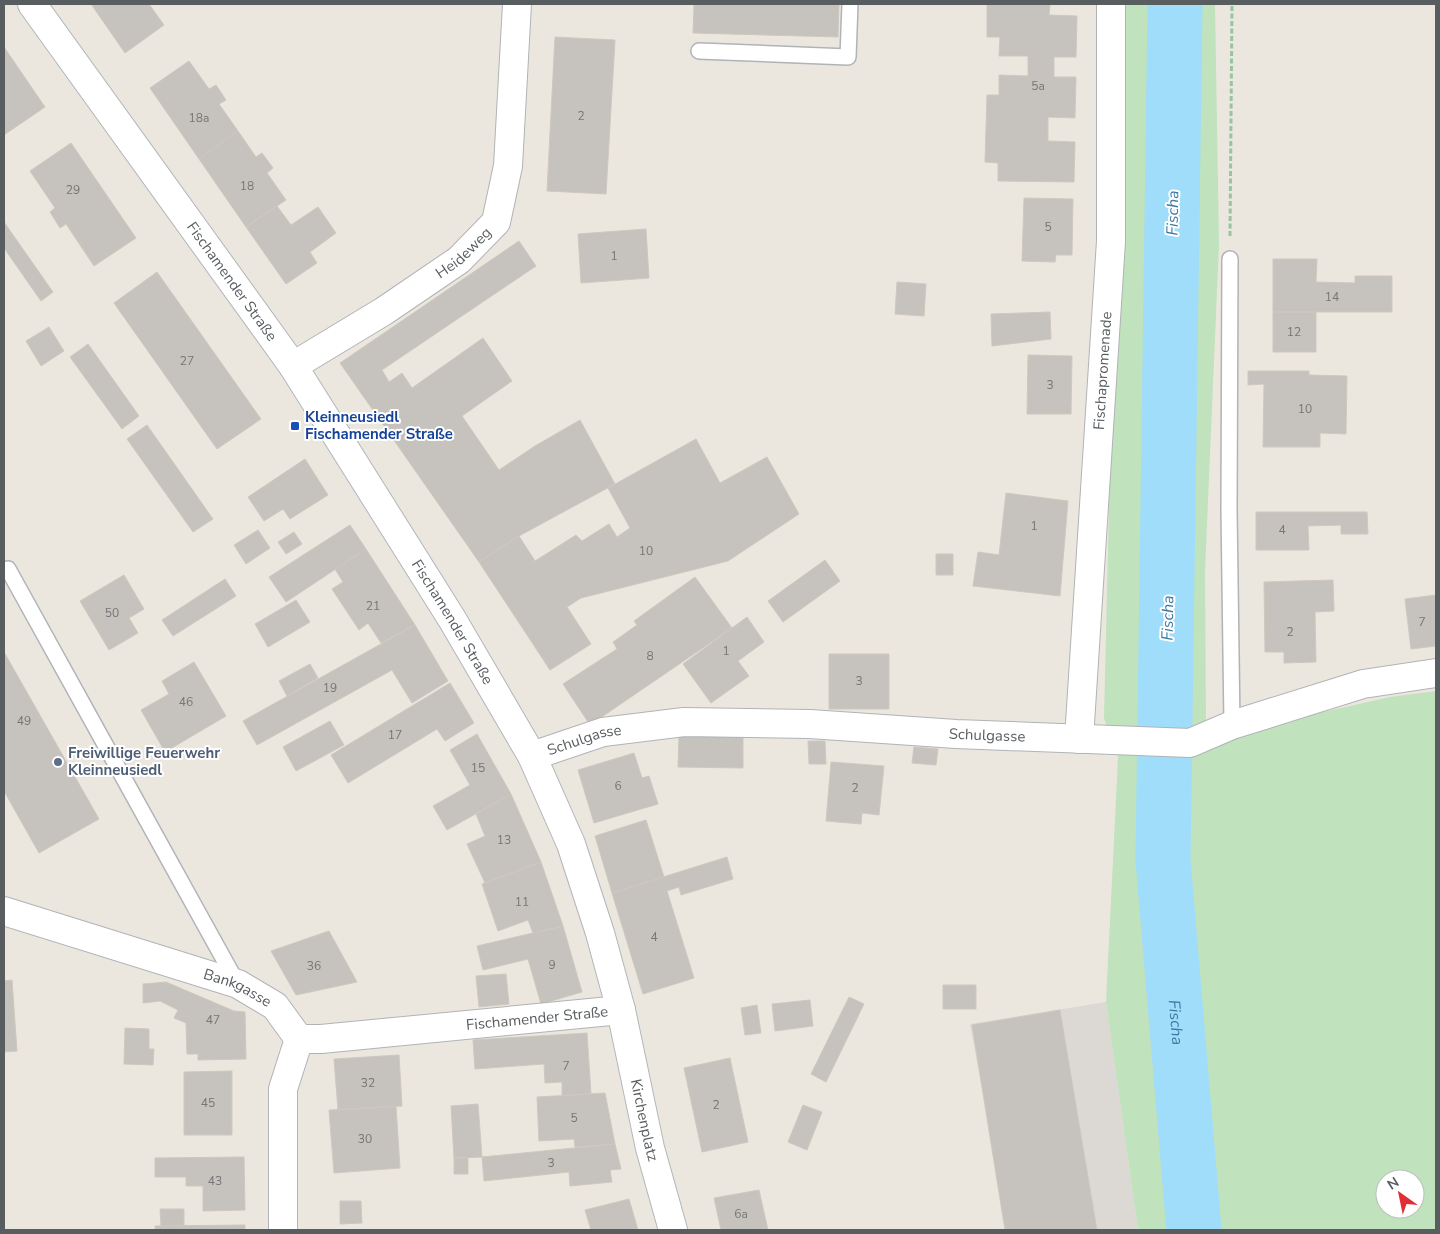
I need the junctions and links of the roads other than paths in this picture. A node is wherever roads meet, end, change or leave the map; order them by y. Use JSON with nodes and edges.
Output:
{"nodes":[{"id":1,"x":32,"y":4,"type":"edge"},
{"id":2,"x":517,"y":4,"type":"edge"},
{"id":3,"x":850,"y":4,"type":"edge"},
{"id":4,"x":1111,"y":4,"type":"edge"},
{"id":5,"x":699,"y":51,"type":"dead end"},
{"id":6,"x":1230,"y":259,"type":"road end"},
{"id":7,"x":293,"y":366,"type":"junction"},
{"id":8,"x":8,"y":569,"type":"dead end"},
{"id":9,"x":1436,"y":673,"type":"edge"},
{"id":10,"x":1232,"y":725,"type":"junction"},
{"id":11,"x":1079,"y":739,"type":"junction"},
{"id":12,"x":532,"y":756,"type":"junction"},
{"id":13,"x":4,"y":911,"type":"edge"},
{"id":14,"x":238,"y":984,"type":"junction"},
{"id":15,"x":621,"y":1010,"type":"junction"},
{"id":16,"x":299,"y":1039,"type":"junction"},
{"id":17,"x":283,"y":1230,"type":"edge"},
{"id":18,"x":674,"y":1230,"type":"edge"}],
"edges":[{"from":1,"to":7,"type":"street","name":"Fischamender Straße"},
{"from":2,"to":7,"type":"street","name":"Heideweg"},
{"from":3,"to":5,"type":"lane"},
{"from":4,"to":11,"type":"street","name":"Fischapromenade"},
{"from":6,"to":10,"type":"lane"},
{"from":7,"to":12,"type":"street","name":"Fischamender Straße"},
{"from":8,"to":14,"type":"lane"},
{"from":9,"to":10,"type":"street","name":"Schulgasse"},
{"from":10,"to":11,"type":"street","name":"Schulgasse"},
{"from":11,"to":12,"type":"street","name":"Schulgasse"},
{"from":12,"to":15,"type":"street","name":"Fischamender Straße"},
{"from":13,"to":14,"type":"street","name":"Bankgasse"},
{"from":14,"to":16,"type":"street","name":"Bankgasse"},
{"from":15,"to":16,"type":"street","name":"Fischamender Straße"},
{"from":15,"to":18,"type":"street","name":"Kirchenplatz"},
{"from":16,"to":17,"type":"street"}]}
